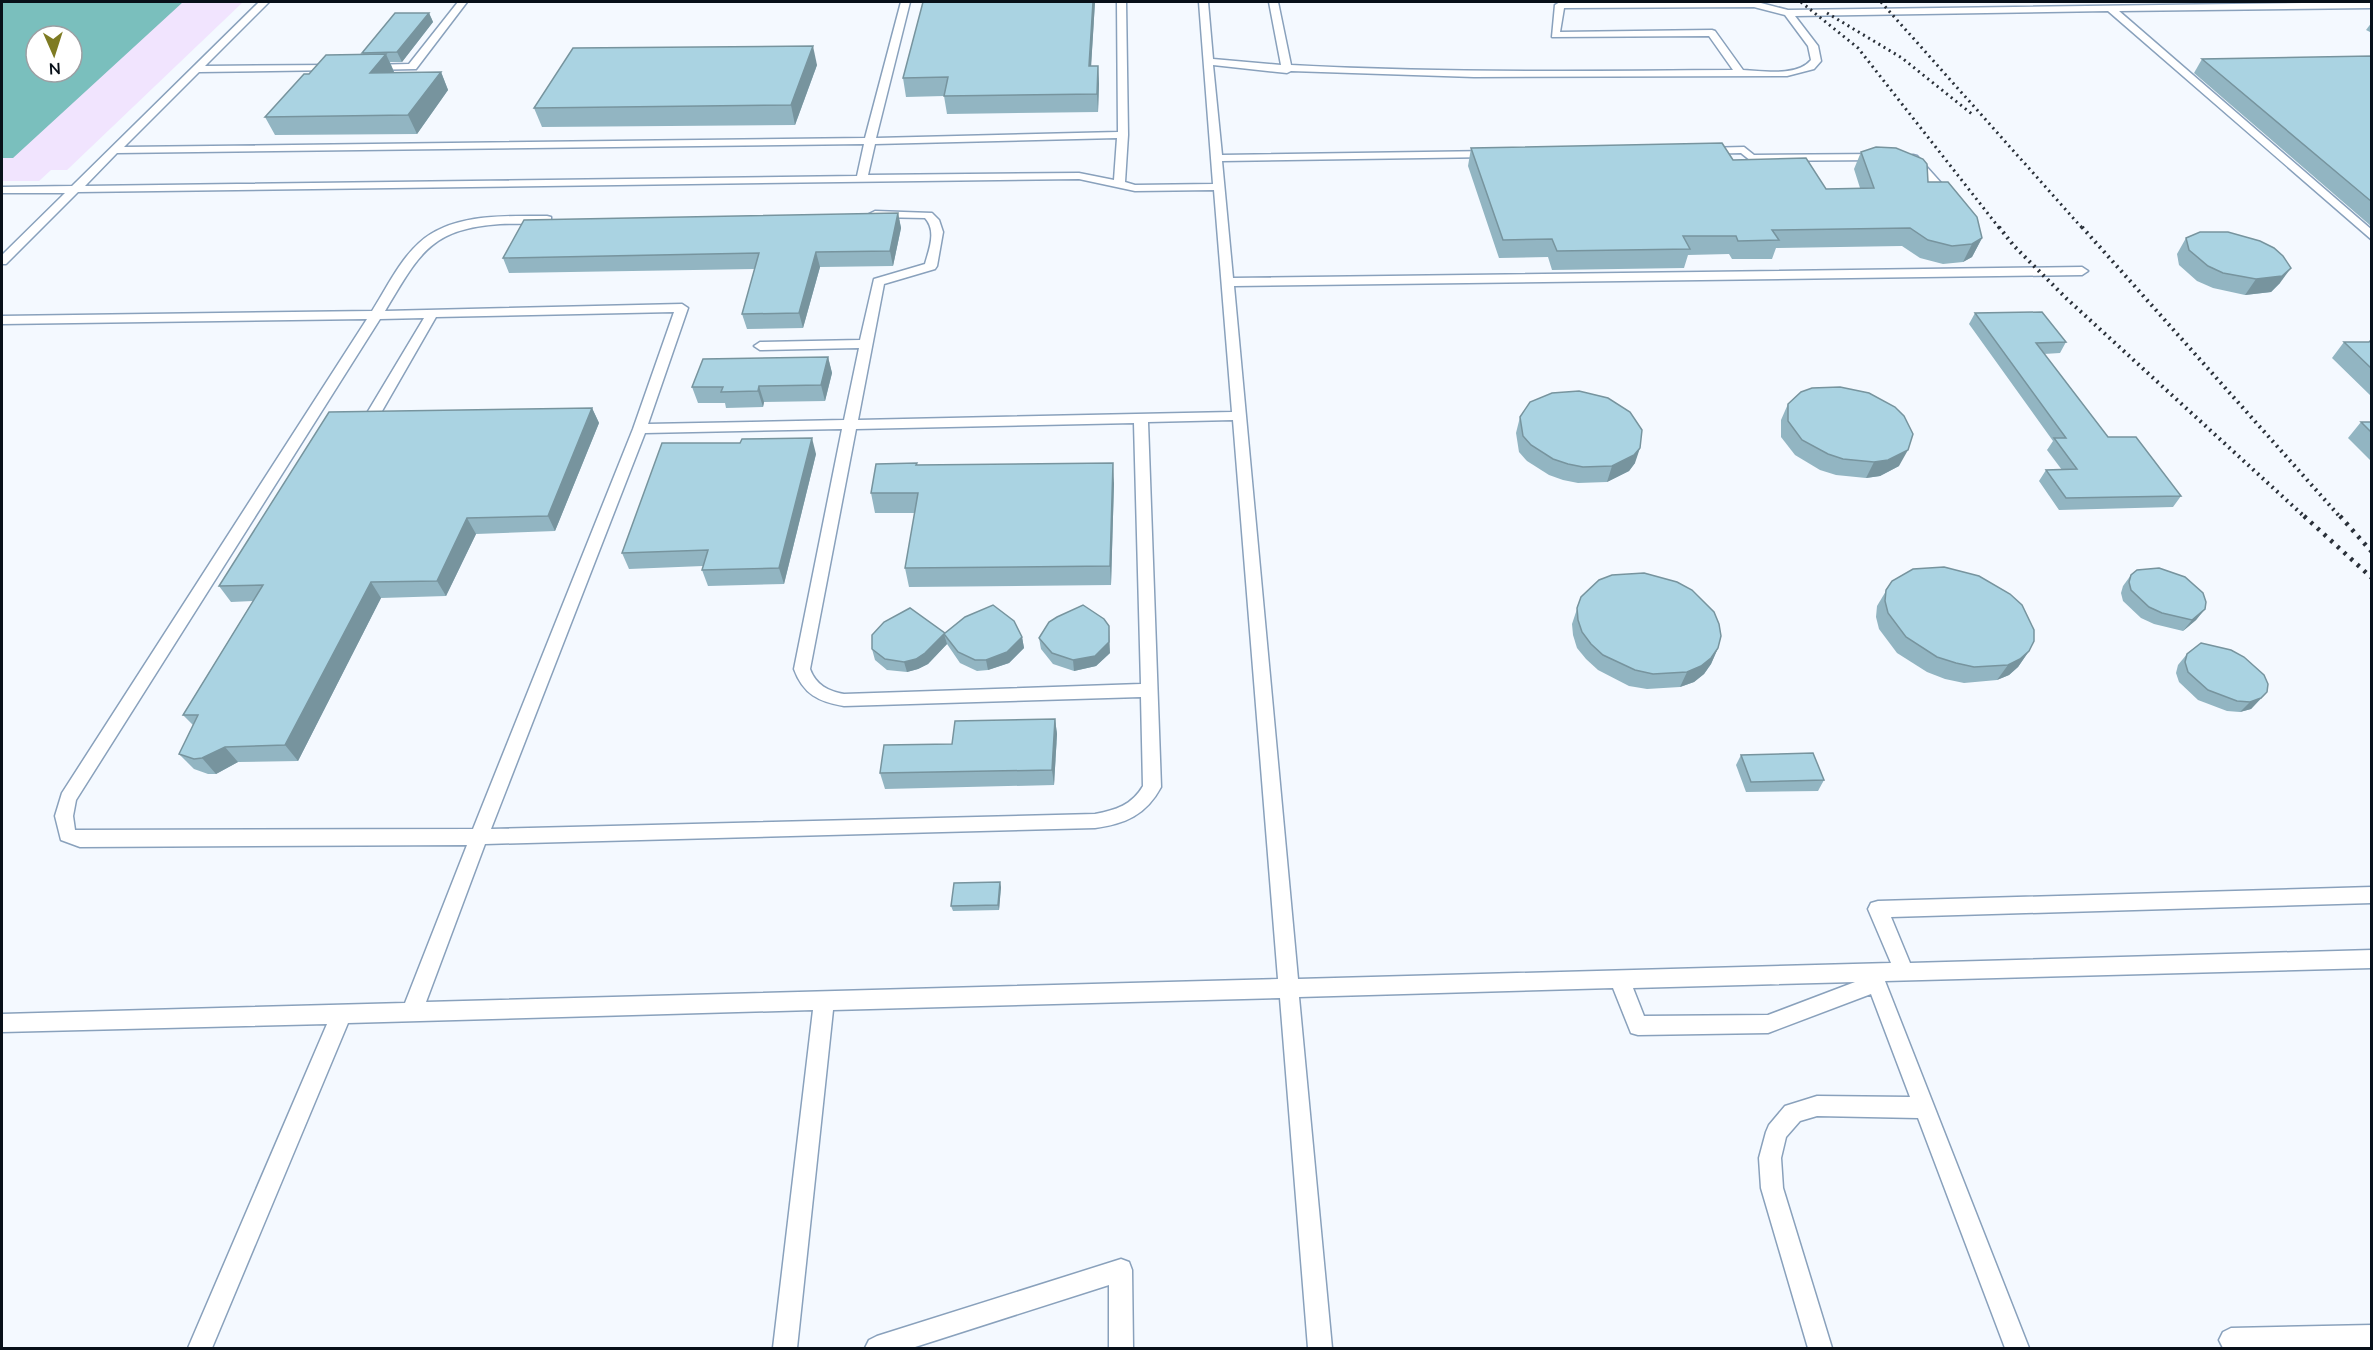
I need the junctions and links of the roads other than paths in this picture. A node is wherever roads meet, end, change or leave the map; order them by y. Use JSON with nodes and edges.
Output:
{"nodes":[{"id":1,"x":264,"y":2,"type":"edge"},
{"id":2,"x":462,"y":2,"type":"edge"},
{"id":3,"x":905,"y":2,"type":"edge"},
{"id":4,"x":1122,"y":2,"type":"edge"},
{"id":5,"x":1203,"y":2,"type":"edge"},
{"id":6,"x":1274,"y":2,"type":"edge"},
{"id":7,"x":1917,"y":2,"type":"edge"},
{"id":8,"x":1992,"y":2,"type":"edge"},
{"id":9,"x":1753,"y":3,"type":"edge"},
{"id":10,"x":2319,"y":4,"type":"edge"},
{"id":11,"x":2372,"y":5,"type":"edge"},
{"id":12,"x":2110,"y":8,"type":"junction"},
{"id":13,"x":2000,"y":10,"type":"junction"},
{"id":14,"x":1926,"y":11,"type":"junction"},
{"id":15,"x":1788,"y":13,"type":"junction"},
{"id":16,"x":1209,"y":62,"type":"junction"},
{"id":17,"x":344,"y":68,"type":"edge"},
{"id":18,"x":355,"y":68,"type":"edge"},
{"id":19,"x":196,"y":69,"type":"junction"},
{"id":20,"x":1287,"y":70,"type":"junction"},
{"id":21,"x":1740,"y":73,"type":"junction"},
{"id":22,"x":1123,"y":135,"type":"junction"},
{"id":23,"x":870,"y":141,"type":"junction"},
{"id":24,"x":114,"y":150,"type":"junction"},
{"id":25,"x":1696,"y":151,"type":"edge"},
{"id":26,"x":1505,"y":154,"type":"edge"},
{"id":27,"x":1217,"y":158,"type":"junction"},
{"id":28,"x":862,"y":179,"type":"junction"},
{"id":29,"x":1119,"y":185,"type":"junction"},
{"id":30,"x":1220,"y":187,"type":"junction"},
{"id":31,"x":74,"y":189,"type":"junction"},
{"id":32,"x":2,"y":190,"type":"edge"},
{"id":33,"x":1947,"y":196,"type":"edge"},
{"id":34,"x":861,"y":215,"type":"edge"},
{"id":35,"x":566,"y":219,"type":"edge"},
{"id":36,"x":2372,"y":237,"type":"edge"},
{"id":37,"x":2,"y":261,"type":"edge"},
{"id":38,"x":2082,"y":271,"type":"dead end"},
{"id":39,"x":1228,"y":282,"type":"junction"},
{"id":40,"x":432,"y":314,"type":"junction"},
{"id":41,"x":375,"y":315,"type":"junction"},
{"id":42,"x":2,"y":320,"type":"edge"},
{"id":43,"x":867,"y":344,"type":"junction"},
{"id":44,"x":760,"y":346,"type":"dead end"},
{"id":45,"x":1240,"y":416,"type":"junction"},
{"id":46,"x":371,"y":418,"type":"edge"},
{"id":47,"x":1141,"y":418,"type":"junction"},
{"id":48,"x":852,"y":424,"type":"junction"},
{"id":49,"x":640,"y":429,"type":"junction"},
{"id":50,"x":1149,"y":690,"type":"junction"},
{"id":51,"x":479,"y":837,"type":"junction"},
{"id":52,"x":2372,"y":895,"type":"edge"},
{"id":53,"x":2372,"y":960,"type":"edge"},
{"id":54,"x":1904,"y":972,"type":"junction"},
{"id":55,"x":1874,"y":978,"type":"junction"},
{"id":56,"x":1619,"y":979,"type":"junction"},
{"id":57,"x":1288,"y":988,"type":"junction"},
{"id":58,"x":824,"y":1000,"type":"junction"},
{"id":59,"x":412,"y":1012,"type":"junction"},
{"id":60,"x":342,"y":1013,"type":"junction"},
{"id":61,"x":2,"y":1023,"type":"edge"},
{"id":62,"x":1925,"y":1108,"type":"junction"},
{"id":63,"x":2372,"y":1337,"type":"edge"},
{"id":64,"x":2232,"y":1340,"type":"dead end"},
{"id":65,"x":200,"y":1348,"type":"edge"},
{"id":66,"x":785,"y":1348,"type":"edge"},
{"id":67,"x":877,"y":1348,"type":"edge"},
{"id":68,"x":1121,"y":1348,"type":"edge"},
{"id":69,"x":1320,"y":1348,"type":"edge"},
{"id":70,"x":1821,"y":1348,"type":"edge"},
{"id":71,"x":2018,"y":1348,"type":"edge"}],
"edges":[{"from":1,"to":19,"type":"lane"},
{"from":2,"to":18,"type":"lane"},
{"from":3,"to":23,"type":"lane"},
{"from":4,"to":22,"type":"lane"},
{"from":5,"to":16,"type":"lane"},
{"from":6,"to":20,"type":"lane"},
{"from":7,"to":14,"type":"lane"},
{"from":8,"to":13,"type":"lane"},
{"from":9,"to":15,"type":"lane"},
{"from":9,"to":21,"type":"lane"},
{"from":10,"to":11,"type":"lane"},
{"from":10,"to":12,"type":"lane"},
{"from":12,"to":13,"type":"lane"},
{"from":12,"to":36,"type":"lane"},
{"from":13,"to":14,"type":"lane"},
{"from":14,"to":15,"type":"lane"},
{"from":15,"to":21,"type":"lane"},
{"from":16,"to":20,"type":"lane"},
{"from":16,"to":27,"type":"lane"},
{"from":17,"to":19,"type":"lane"},
{"from":19,"to":24,"type":"lane"},
{"from":20,"to":21,"type":"lane"},
{"from":22,"to":23,"type":"lane"},
{"from":22,"to":29,"type":"lane"},
{"from":23,"to":24,"type":"lane"},
{"from":23,"to":28,"type":"lane"},
{"from":24,"to":31,"type":"lane"},
{"from":25,"to":33,"type":"lane"},
{"from":26,"to":27,"type":"lane"},
{"from":27,"to":30,"type":"lane"},
{"from":28,"to":29,"type":"lane"},
{"from":28,"to":31,"type":"lane"},
{"from":29,"to":30,"type":"lane"},
{"from":30,"to":39,"type":"lane"},
{"from":31,"to":32,"type":"lane"},
{"from":31,"to":37,"type":"lane"},
{"from":34,"to":43,"type":"lane"},
{"from":35,"to":41,"type":"lane"},
{"from":38,"to":39,"type":"lane"},
{"from":39,"to":45,"type":"lane"},
{"from":40,"to":41,"type":"lane"},
{"from":40,"to":46,"type":"lane"},
{"from":40,"to":49,"type":"lane"},
{"from":41,"to":42,"type":"lane"},
{"from":41,"to":51,"type":"lane"},
{"from":43,"to":44,"type":"lane"},
{"from":43,"to":48,"type":"lane"},
{"from":45,"to":47,"type":"lane"},
{"from":45,"to":57,"type":"lane"},
{"from":47,"to":48,"type":"lane"},
{"from":47,"to":50,"type":"lane"},
{"from":48,"to":49,"type":"lane"},
{"from":48,"to":50,"type":"lane"},
{"from":49,"to":51,"type":"lane"},
{"from":50,"to":51,"type":"lane"},
{"from":51,"to":59,"type":"lane"},
{"from":52,"to":54,"type":"lane"},
{"from":53,"to":54,"type":"lane"},
{"from":54,"to":55,"type":"lane"},
{"from":55,"to":56,"type":"lane"},
{"from":55,"to":56,"type":"lane"},
{"from":55,"to":62,"type":"lane"},
{"from":56,"to":57,"type":"lane"},
{"from":57,"to":58,"type":"lane"},
{"from":57,"to":69,"type":"lane"},
{"from":58,"to":59,"type":"lane"},
{"from":58,"to":66,"type":"lane"},
{"from":59,"to":60,"type":"lane"},
{"from":60,"to":61,"type":"lane"},
{"from":60,"to":65,"type":"lane"},
{"from":62,"to":70,"type":"lane"},
{"from":62,"to":71,"type":"lane"},
{"from":63,"to":64,"type":"lane"},
{"from":67,"to":68,"type":"lane"}]}
